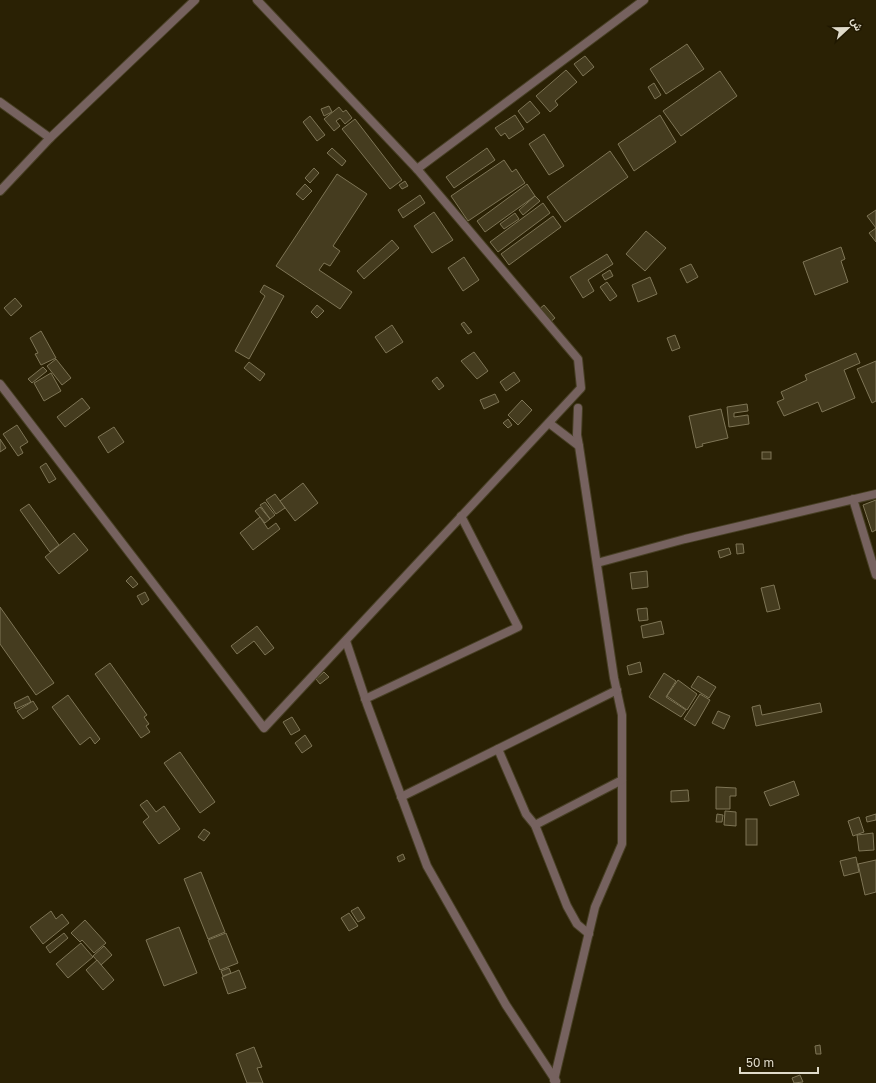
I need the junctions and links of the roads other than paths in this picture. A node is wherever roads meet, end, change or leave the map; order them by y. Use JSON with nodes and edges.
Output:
{"nodes":[{"id":1,"x":196,"y":0,"type":"edge"},
{"id":2,"x":257,"y":0,"type":"edge"},
{"id":3,"x":644,"y":0,"type":"edge"},
{"id":4,"x":0,"y":102,"type":"edge"},
{"id":5,"x":50,"y":138,"type":"junction"},
{"id":6,"x":417,"y":169,"type":"junction"},
{"id":7,"x":0,"y":191,"type":"edge"},
{"id":8,"x":0,"y":384,"type":"edge"},
{"id":9,"x":578,"y":408,"type":"dead end"},
{"id":10,"x":549,"y":423,"type":"junction"},
{"id":11,"x":579,"y":446,"type":"junction"},
{"id":12,"x":876,"y":494,"type":"edge"},
{"id":13,"x":853,"y":499,"type":"junction"},
{"id":14,"x":461,"y":516,"type":"junction"},
{"id":15,"x":597,"y":563,"type":"junction"},
{"id":16,"x":876,"y":575,"type":"edge"},
{"id":17,"x":346,"y":640,"type":"junction"},
{"id":18,"x":617,"y":690,"type":"junction"},
{"id":19,"x":365,"y":699,"type":"junction"},
{"id":20,"x":498,"y":749,"type":"junction"},
{"id":21,"x":622,"y":780,"type":"junction"},
{"id":22,"x":401,"y":797,"type":"junction"},
{"id":23,"x":535,"y":826,"type":"junction"},
{"id":24,"x":589,"y":934,"type":"junction"},
{"id":25,"x":556,"y":1082,"type":"edge"}],
"edges":[{"from":1,"to":5,"type":"street"},
{"from":2,"to":6,"type":"street"},
{"from":3,"to":6,"type":"street"},
{"from":4,"to":5,"type":"street"},
{"from":5,"to":7,"type":"street"},
{"from":6,"to":10,"type":"street"},
{"from":8,"to":17,"type":"street"},
{"from":9,"to":11,"type":"street"},
{"from":10,"to":11,"type":"street"},
{"from":10,"to":14,"type":"street"},
{"from":11,"to":15,"type":"street"},
{"from":12,"to":13,"type":"street"},
{"from":13,"to":15,"type":"street"},
{"from":13,"to":16,"type":"street"},
{"from":14,"to":17,"type":"street"},
{"from":14,"to":19,"type":"street"},
{"from":15,"to":18,"type":"street"},
{"from":17,"to":19,"type":"street"},
{"from":18,"to":20,"type":"street"},
{"from":18,"to":21,"type":"street"},
{"from":19,"to":22,"type":"street"},
{"from":20,"to":22,"type":"street"},
{"from":20,"to":23,"type":"street"},
{"from":21,"to":23,"type":"street"},
{"from":21,"to":24,"type":"street"},
{"from":22,"to":25,"type":"street"},
{"from":23,"to":24,"type":"street"},
{"from":24,"to":25,"type":"street"}]}
